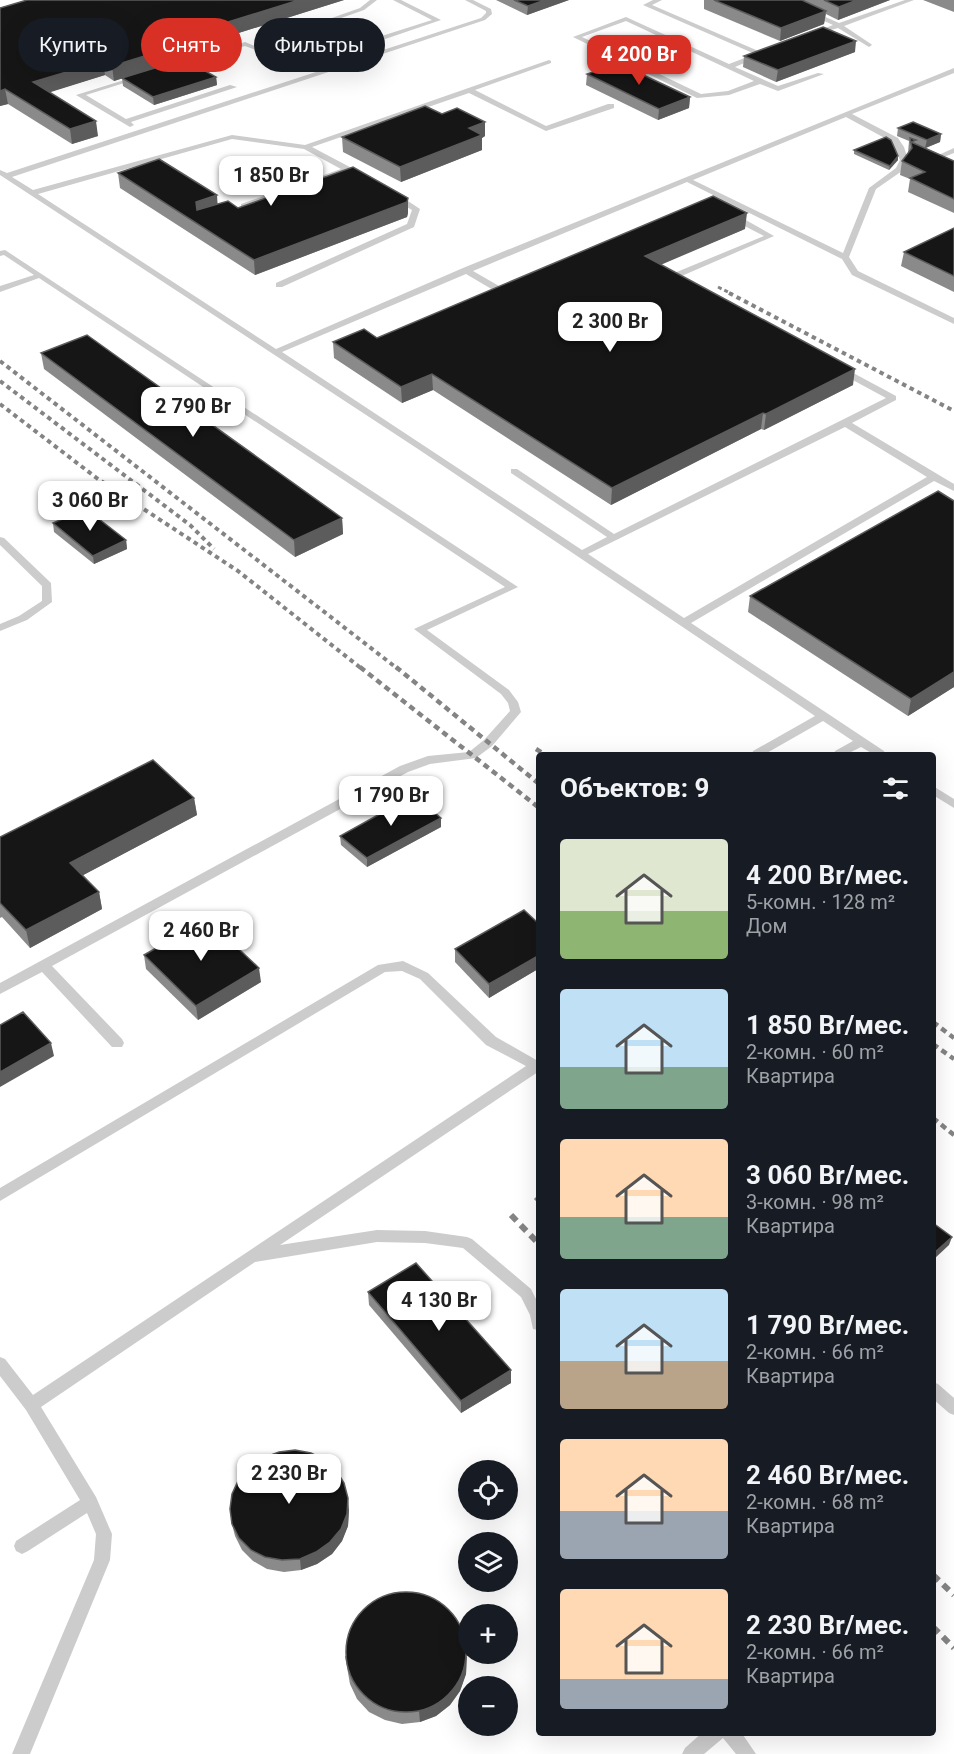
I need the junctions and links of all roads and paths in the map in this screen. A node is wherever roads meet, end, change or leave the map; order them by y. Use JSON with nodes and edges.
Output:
{"nodes":[{"id":1,"x":374,"y":0,"type":"edge"},
{"id":2,"x":396,"y":0,"type":"edge"},
{"id":3,"x":468,"y":0,"type":"edge"},
{"id":4,"x":659,"y":0,"type":"edge"},
{"id":5,"x":781,"y":0,"type":"edge"},
{"id":6,"x":912,"y":0,"type":"edge"},
{"id":7,"x":636,"y":12,"type":"junction"},
{"id":8,"x":336,"y":18,"type":"edge"},
{"id":9,"x":840,"y":26,"type":"junction"},
{"id":10,"x":810,"y":36,"type":"edge"},
{"id":11,"x":385,"y":37,"type":"edge"},
{"id":12,"x":869,"y":45,"type":"dead end"},
{"id":13,"x":771,"y":50,"type":"edge"},
{"id":14,"x":385,"y":52,"type":"edge"},
{"id":15,"x":761,"y":54,"type":"junction"},
{"id":16,"x":549,"y":62,"type":"dead end"},
{"id":17,"x":728,"y":67,"type":"junction"},
{"id":18,"x":954,"y":70,"type":"edge"},
{"id":19,"x":323,"y":72,"type":"edge"},
{"id":20,"x":820,"y":74,"type":"edge"},
{"id":21,"x":146,"y":75,"type":"edge"},
{"id":22,"x":760,"y":81,"type":"junction"},
{"id":23,"x":232,"y":87,"type":"dead end"},
{"id":24,"x":469,"y":90,"type":"junction"},
{"id":25,"x":611,"y":106,"type":"edge"},
{"id":26,"x":846,"y":114,"type":"junction"},
{"id":27,"x":125,"y":122,"type":"junction"},
{"id":28,"x":142,"y":131,"type":"junction"},
{"id":29,"x":895,"y":140,"type":"junction"},
{"id":30,"x":905,"y":145,"type":"edge"},
{"id":31,"x":306,"y":147,"type":"junction"},
{"id":32,"x":954,"y":150,"type":"edge"},
{"id":33,"x":926,"y":154,"type":"edge"},
{"id":34,"x":936,"y":158,"type":"junction"},
{"id":35,"x":945,"y":162,"type":"edge"},
{"id":36,"x":348,"y":169,"type":"junction"},
{"id":37,"x":3,"y":174,"type":"edge"},
{"id":38,"x":686,"y":179,"type":"junction"},
{"id":39,"x":367,"y":180,"type":"edge"},
{"id":40,"x":387,"y":192,"type":"edge"},
{"id":41,"x":32,"y":193,"type":"junction"},
{"id":42,"x":236,"y":209,"type":"edge"},
{"id":43,"x":722,"y":211,"type":"edge"},
{"id":44,"x":0,"y":254,"type":"edge"},
{"id":45,"x":845,"y":257,"type":"junction"},
{"id":46,"x":466,"y":270,"type":"junction"},
{"id":47,"x":38,"y":276,"type":"junction"},
{"id":48,"x":681,"y":283,"type":"edge"},
{"id":49,"x":279,"y":285,"type":"dead end"},
{"id":50,"x":513,"y":287,"type":"edge"},
{"id":51,"x":0,"y":289,"type":"edge"},
{"id":52,"x":503,"y":292,"type":"junction"},
{"id":53,"x":493,"y":296,"type":"edge"},
{"id":54,"x":954,"y":321,"type":"edge"},
{"id":55,"x":275,"y":352,"type":"junction"},
{"id":56,"x":832,"y":365,"type":"edge"},
{"id":57,"x":845,"y":423,"type":"junction"},
{"id":58,"x":514,"y":471,"type":"dead end"},
{"id":59,"x":934,"y":477,"type":"junction"},
{"id":60,"x":954,"y":488,"type":"edge"},
{"id":61,"x":613,"y":537,"type":"junction"},
{"id":62,"x":0,"y":540,"type":"edge"},
{"id":63,"x":581,"y":554,"type":"junction"},
{"id":64,"x":684,"y":623,"type":"junction"},
{"id":65,"x":0,"y":628,"type":"edge"},
{"id":66,"x":823,"y":716,"type":"junction"},
{"id":67,"x":861,"y":742,"type":"junction"},
{"id":68,"x":760,"y":752,"type":"edge"},
{"id":69,"x":843,"y":752,"type":"edge"},
{"id":70,"x":877,"y":752,"type":"edge"},
{"id":71,"x":936,"y":792,"type":"edge"},
{"id":72,"x":954,"y":804,"type":"edge"},
{"id":73,"x":43,"y":965,"type":"junction"},
{"id":74,"x":0,"y":989,"type":"edge"},
{"id":75,"x":117,"y":1043,"type":"dead end"},
{"id":76,"x":536,"y":1065,"type":"edge"},
{"id":77,"x":536,"y":1067,"type":"edge"},
{"id":78,"x":0,"y":1195,"type":"edge"},
{"id":79,"x":249,"y":1259,"type":"junction"},
{"id":80,"x":536,"y":1313,"type":"edge"},
{"id":81,"x":0,"y":1364,"type":"edge"},
{"id":82,"x":936,"y":1392,"type":"edge"},
{"id":83,"x":31,"y":1405,"type":"junction"},
{"id":84,"x":954,"y":1408,"type":"edge"},
{"id":85,"x":90,"y":1502,"type":"junction"},
{"id":86,"x":22,"y":1546,"type":"dead end"},
{"id":87,"x":712,"y":1736,"type":"edge"},
{"id":88,"x":732,"y":1736,"type":"edge"},
{"id":89,"x":21,"y":1754,"type":"edge"},
{"id":90,"x":692,"y":1754,"type":"edge"},
{"id":91,"x":747,"y":1754,"type":"edge"}],
"edges":[{"from":1,"to":8,"type":"lane"},
{"from":2,"to":11,"type":"lane"},
{"from":3,"to":14,"type":"lane"},
{"from":4,"to":7,"type":"lane"},
{"from":5,"to":9,"type":"lane"},
{"from":6,"to":9,"type":"lane"},
{"from":7,"to":15,"type":"lane"},
{"from":7,"to":17,"type":"lane"},
{"from":7,"to":22,"type":"lane"},
{"from":9,"to":10,"type":"lane"},
{"from":9,"to":12,"type":"lane"},
{"from":13,"to":15,"type":"lane"},
{"from":15,"to":17,"type":"lane"},
{"from":16,"to":24,"type":"lane"},
{"from":17,"to":22,"type":"lane"},
{"from":18,"to":26,"type":"lane"},
{"from":19,"to":28,"type":"lane"},
{"from":20,"to":22,"type":"lane"},
{"from":21,"to":27,"type":"lane"},
{"from":23,"to":27,"type":"lane"},
{"from":24,"to":25,"type":"lane"},
{"from":24,"to":31,"type":"lane"},
{"from":26,"to":29,"type":"lane"},
{"from":26,"to":38,"type":"lane"},
{"from":27,"to":28,"type":"lane"},
{"from":28,"to":37,"type":"lane"},
{"from":29,"to":30,"type":"lane"},
{"from":29,"to":45,"type":"lane"},
{"from":31,"to":36,"type":"lane"},
{"from":31,"to":41,"type":"lane"},
{"from":32,"to":34,"type":"lane"},
{"from":33,"to":34,"type":"lane"},
{"from":34,"to":35,"type":"lane"},
{"from":36,"to":39,"type":"lane"},
{"from":36,"to":42,"type":"lane"},
{"from":37,"to":41,"type":"lane"},
{"from":38,"to":45,"type":"lane"},
{"from":38,"to":46,"type":"lane"},
{"from":40,"to":49,"type":"lane"},
{"from":41,"to":55,"type":"lane"},
{"from":43,"to":48,"type":"lane"},
{"from":44,"to":47,"type":"lane"},
{"from":45,"to":54,"type":"lane"},
{"from":46,"to":52,"type":"lane"},
{"from":46,"to":55,"type":"lane"},
{"from":47,"to":51,"type":"lane"},
{"from":47,"to":73,"type":"lane"},
{"from":50,"to":52,"type":"lane"},
{"from":52,"to":53,"type":"lane"},
{"from":55,"to":63,"type":"lane"},
{"from":56,"to":57,"type":"lane"},
{"from":57,"to":59,"type":"lane"},
{"from":57,"to":61,"type":"lane"},
{"from":58,"to":61,"type":"lane"},
{"from":59,"to":60,"type":"lane"},
{"from":59,"to":64,"type":"lane"},
{"from":61,"to":63,"type":"lane"},
{"from":62,"to":65,"type":"lane"},
{"from":63,"to":64,"type":"lane"},
{"from":64,"to":66,"type":"lane"},
{"from":66,"to":67,"type":"lane"},
{"from":66,"to":68,"type":"lane"},
{"from":67,"to":69,"type":"lane"},
{"from":67,"to":70,"type":"lane"},
{"from":71,"to":72,"type":"lane"},
{"from":73,"to":74,"type":"lane"},
{"from":73,"to":75,"type":"lane"},
{"from":76,"to":78,"type":"lane"},
{"from":77,"to":79,"type":"lane"},
{"from":79,"to":80,"type":"lane"},
{"from":79,"to":83,"type":"lane"},
{"from":81,"to":83,"type":"lane"},
{"from":82,"to":84,"type":"lane"},
{"from":83,"to":85,"type":"lane"},
{"from":85,"to":86,"type":"lane"},
{"from":85,"to":89,"type":"lane"},
{"from":87,"to":90,"type":"lane"},
{"from":88,"to":91,"type":"lane"}]}
